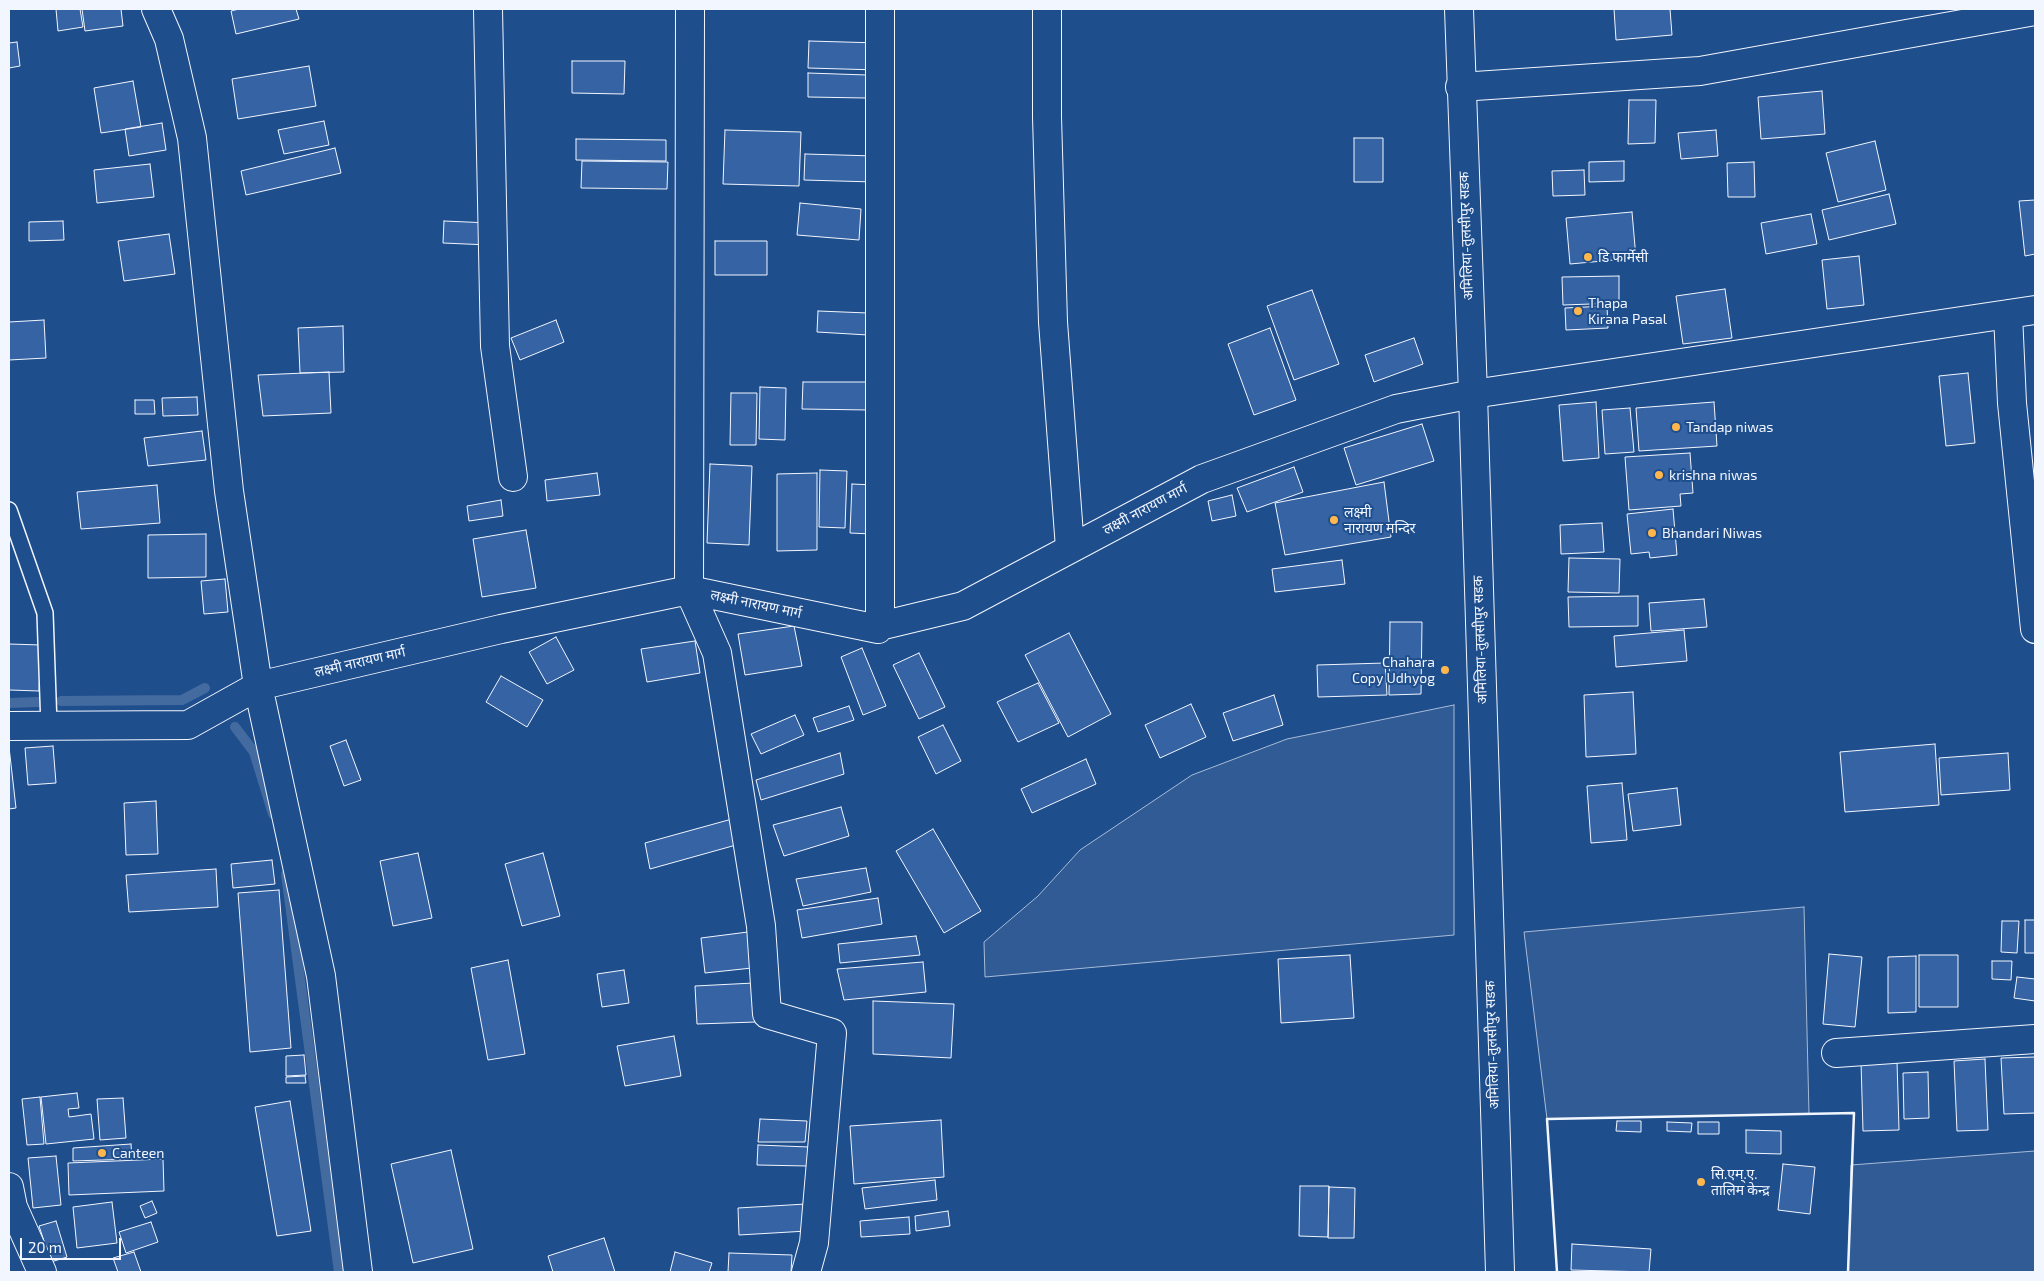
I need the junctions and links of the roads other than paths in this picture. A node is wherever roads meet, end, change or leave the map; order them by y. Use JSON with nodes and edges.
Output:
{"nodes":[{"id":1,"x":156,"y":9,"type":"edge"},
{"id":2,"x":488,"y":9,"type":"edge"},
{"id":3,"x":690,"y":9,"type":"edge"},
{"id":4,"x":880,"y":9,"type":"edge"},
{"id":5,"x":1047,"y":9,"type":"edge"},
{"id":6,"x":1459,"y":9,"type":"edge"},
{"id":7,"x":2035,"y":11,"type":"edge"},
{"id":8,"x":1460,"y":87,"type":"junction"},
{"id":9,"x":2035,"y":310,"type":"edge"},
{"id":10,"x":2008,"y":314,"type":"junction"},
{"id":11,"x":1473,"y":394,"type":"junction"},
{"id":12,"x":513,"y":477,"type":"dead end"},
{"id":13,"x":9,"y":510,"type":"edge"},
{"id":14,"x":1070,"y":548,"type":"junction"},
{"id":15,"x":690,"y":590,"type":"junction"},
{"id":16,"x":880,"y":626,"type":"junction"},
{"id":17,"x":2035,"y":629,"type":"edge"},
{"id":18,"x":258,"y":686,"type":"junction"},
{"id":19,"x":9,"y":726,"type":"edge"},
{"id":20,"x":50,"y":726,"type":"junction"},
{"id":21,"x":2035,"y":1039,"type":"edge"},
{"id":22,"x":1836,"y":1053,"type":"dead end"},
{"id":23,"x":9,"y":1187,"type":"edge"},
{"id":24,"x":42,"y":1272,"type":"edge"},
{"id":25,"x":358,"y":1272,"type":"edge"},
{"id":26,"x":806,"y":1272,"type":"edge"},
{"id":27,"x":1500,"y":1272,"type":"edge"}],
"edges":[{"from":1,"to":18,"type":"street"},
{"from":2,"to":12,"type":"street"},
{"from":3,"to":15,"type":"street"},
{"from":4,"to":16,"type":"street"},
{"from":5,"to":14,"type":"street"},
{"from":6,"to":8,"type":"street","name":"अमिलिया-तुलसीपुर सडक"},
{"from":7,"to":8,"type":"street"},
{"from":8,"to":11,"type":"street","name":"अमिलिया-तुलसीपुर सडक"},
{"from":9,"to":10,"type":"street","name":"लक्ष्मी नारायण मार्ग"},
{"from":10,"to":11,"type":"street","name":"लक्ष्मी नारायण मार्ग"},
{"from":10,"to":17,"type":"street"},
{"from":11,"to":14,"type":"street","name":"लक्ष्मी नारायण मार्ग"},
{"from":11,"to":27,"type":"street","name":"अमिलिया-तुलसीपुर सडक"},
{"from":13,"to":20,"type":"lane"},
{"from":14,"to":16,"type":"street","name":"लक्ष्मी नारायण मार्ग"},
{"from":15,"to":16,"type":"street","name":"लक्ष्मी नारायण मार्ग"},
{"from":15,"to":18,"type":"street","name":"लक्ष्मी नारायण मार्ग"},
{"from":15,"to":26,"type":"street"},
{"from":18,"to":20,"type":"street","name":"लक्ष्मी नारायण मार्ग"},
{"from":18,"to":25,"type":"street"},
{"from":19,"to":20,"type":"street","name":"लक्ष्मी नारायण मार्ग"},
{"from":21,"to":22,"type":"street"},
{"from":23,"to":24,"type":"street"}]}
